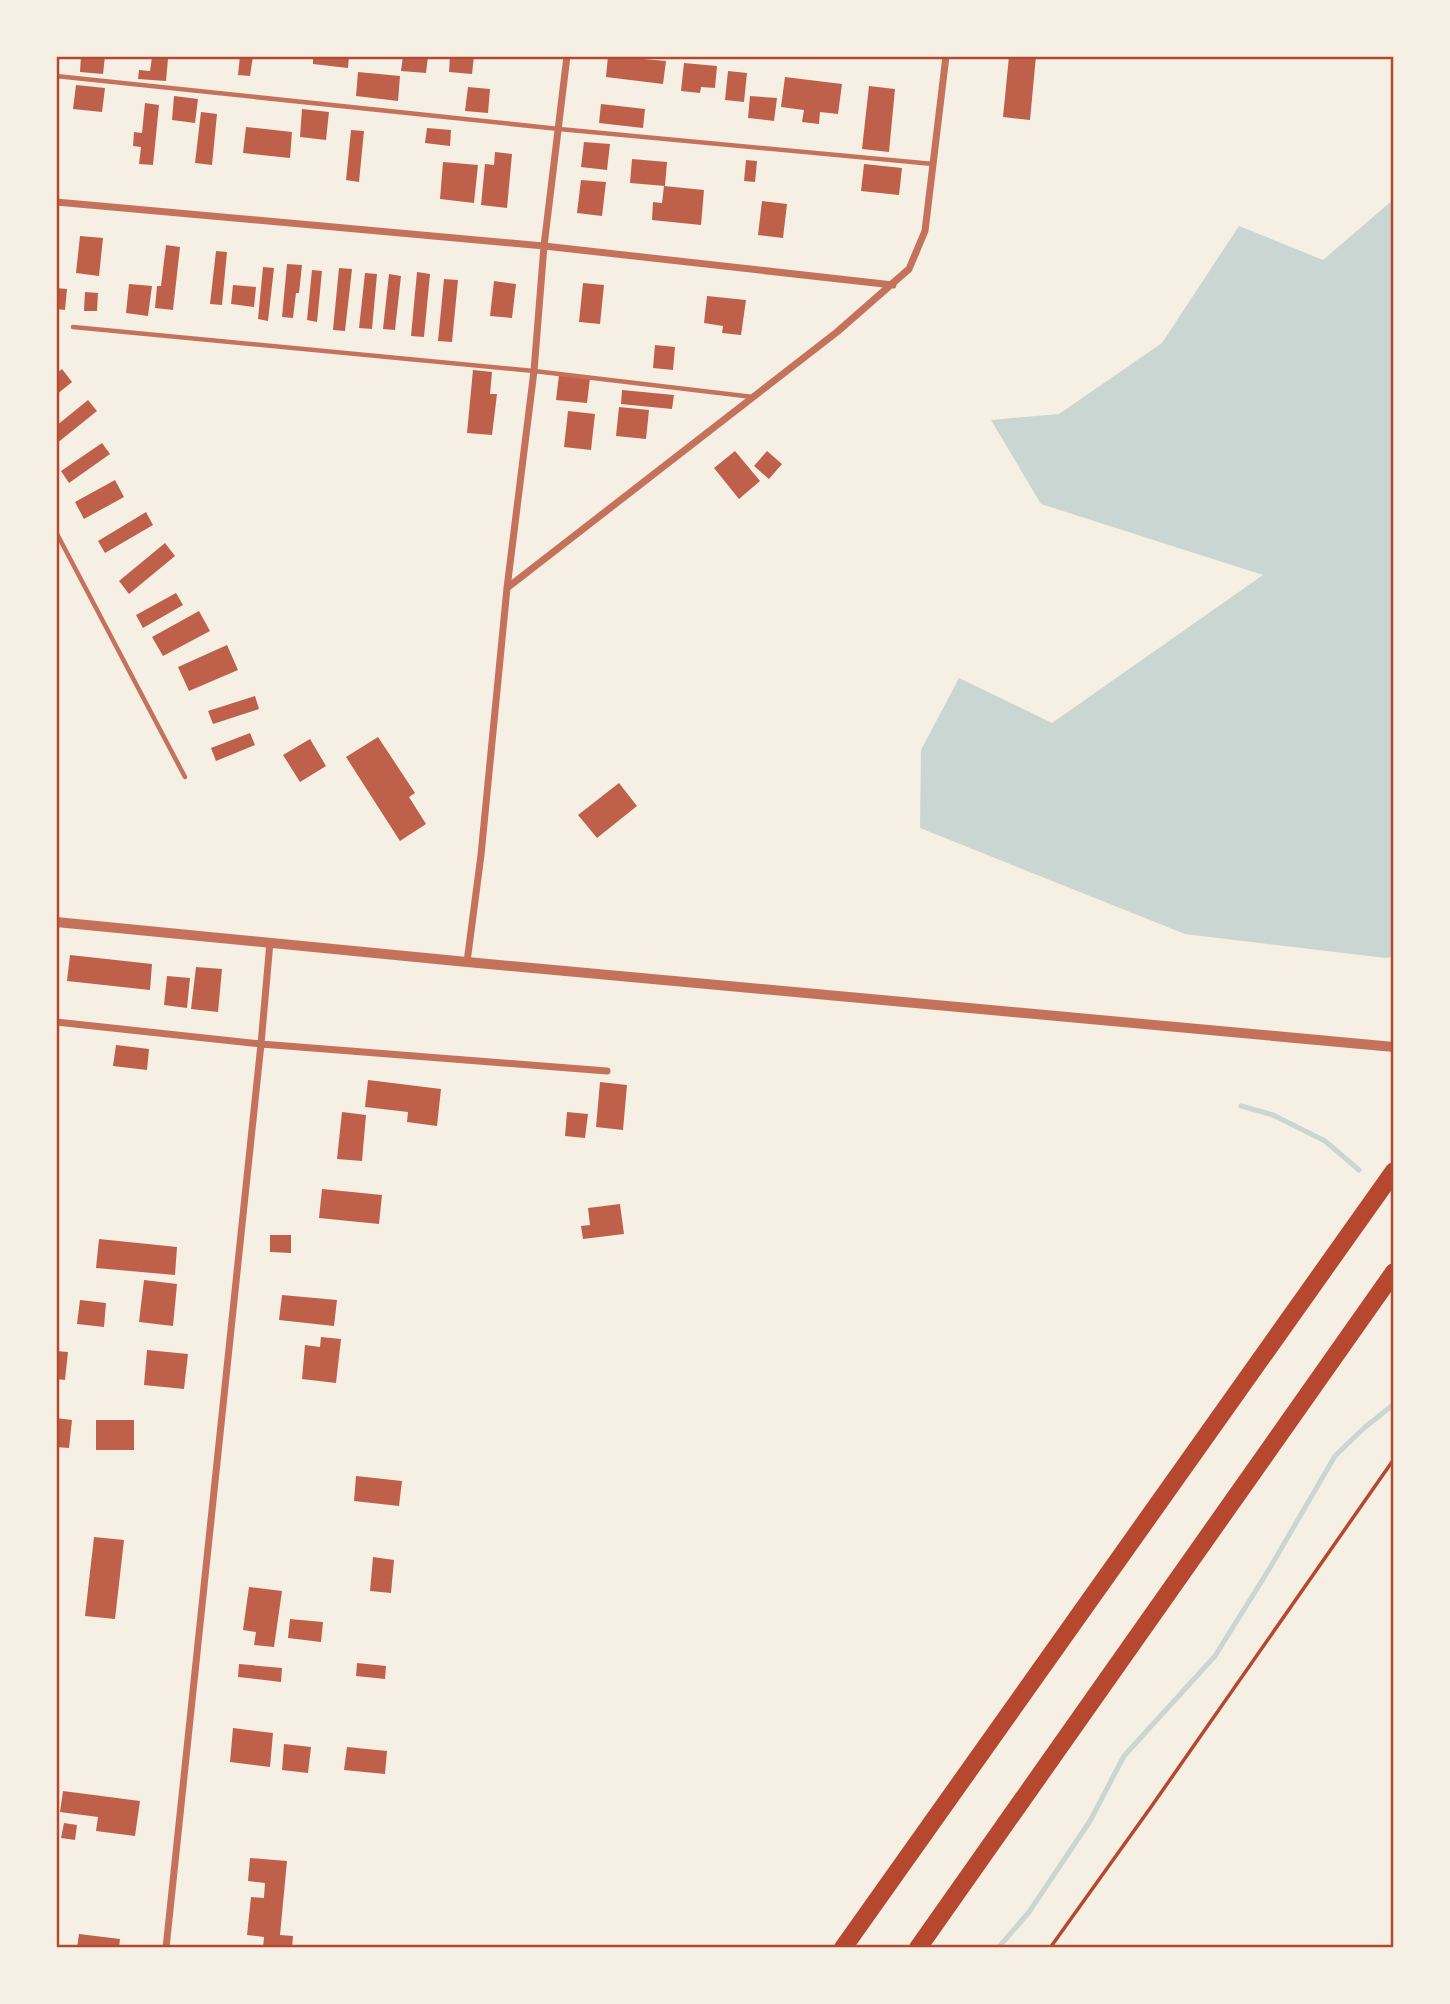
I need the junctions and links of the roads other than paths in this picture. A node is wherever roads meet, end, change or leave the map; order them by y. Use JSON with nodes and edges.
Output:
{"nodes":[{"id":1,"x":568,"y":56,"type":"edge"},
{"id":2,"x":946,"y":56,"type":"edge"},
{"id":3,"x":56,"y":76,"type":"edge"},
{"id":4,"x":559,"y":129,"type":"junction"},
{"id":5,"x":933,"y":164,"type":"junction"},
{"id":6,"x":56,"y":202,"type":"edge"},
{"id":7,"x":544,"y":246,"type":"junction"},
{"id":8,"x":893,"y":285,"type":"junction"},
{"id":9,"x":73,"y":327,"type":"dead end"},
{"id":10,"x":534,"y":371,"type":"junction"},
{"id":11,"x":753,"y":397,"type":"junction"},
{"id":12,"x":56,"y":532,"type":"edge"},
{"id":13,"x":508,"y":588,"type":"junction"},
{"id":14,"x":185,"y":778,"type":"dead end"},
{"id":15,"x":56,"y":922,"type":"edge"},
{"id":16,"x":270,"y":942,"type":"junction"},
{"id":17,"x":467,"y":962,"type":"junction"},
{"id":18,"x":56,"y":1022,"type":"edge"},
{"id":19,"x":261,"y":1044,"type":"junction"},
{"id":20,"x":1394,"y":1047,"type":"edge"},
{"id":21,"x":607,"y":1072,"type":"dead end"},
{"id":22,"x":1394,"y":1171,"type":"edge"},
{"id":23,"x":1394,"y":1272,"type":"edge"},
{"id":24,"x":166,"y":1948,"type":"edge"},
{"id":25,"x":843,"y":1948,"type":"edge"},
{"id":26,"x":918,"y":1948,"type":"edge"}],
"edges":[{"from":1,"to":4,"type":"street"},
{"from":2,"to":5,"type":"street"},
{"from":3,"to":4,"type":"lane"},
{"from":4,"to":5,"type":"lane"},
{"from":4,"to":7,"type":"street"},
{"from":5,"to":8,"type":"street"},
{"from":6,"to":7,"type":"street"},
{"from":7,"to":8,"type":"street"},
{"from":7,"to":10,"type":"street"},
{"from":8,"to":11,"type":"street"},
{"from":9,"to":10,"type":"lane"},
{"from":10,"to":11,"type":"lane"},
{"from":10,"to":13,"type":"street"},
{"from":11,"to":13,"type":"street"},
{"from":12,"to":14,"type":"lane"},
{"from":13,"to":17,"type":"street"},
{"from":15,"to":16,"type":"street"},
{"from":16,"to":17,"type":"street"},
{"from":16,"to":19,"type":"street"},
{"from":17,"to":20,"type":"street"},
{"from":18,"to":19,"type":"street"},
{"from":19,"to":21,"type":"street"},
{"from":19,"to":24,"type":"street"},
{"from":22,"to":25,"type":"highway"},
{"from":23,"to":26,"type":"highway"}]}
